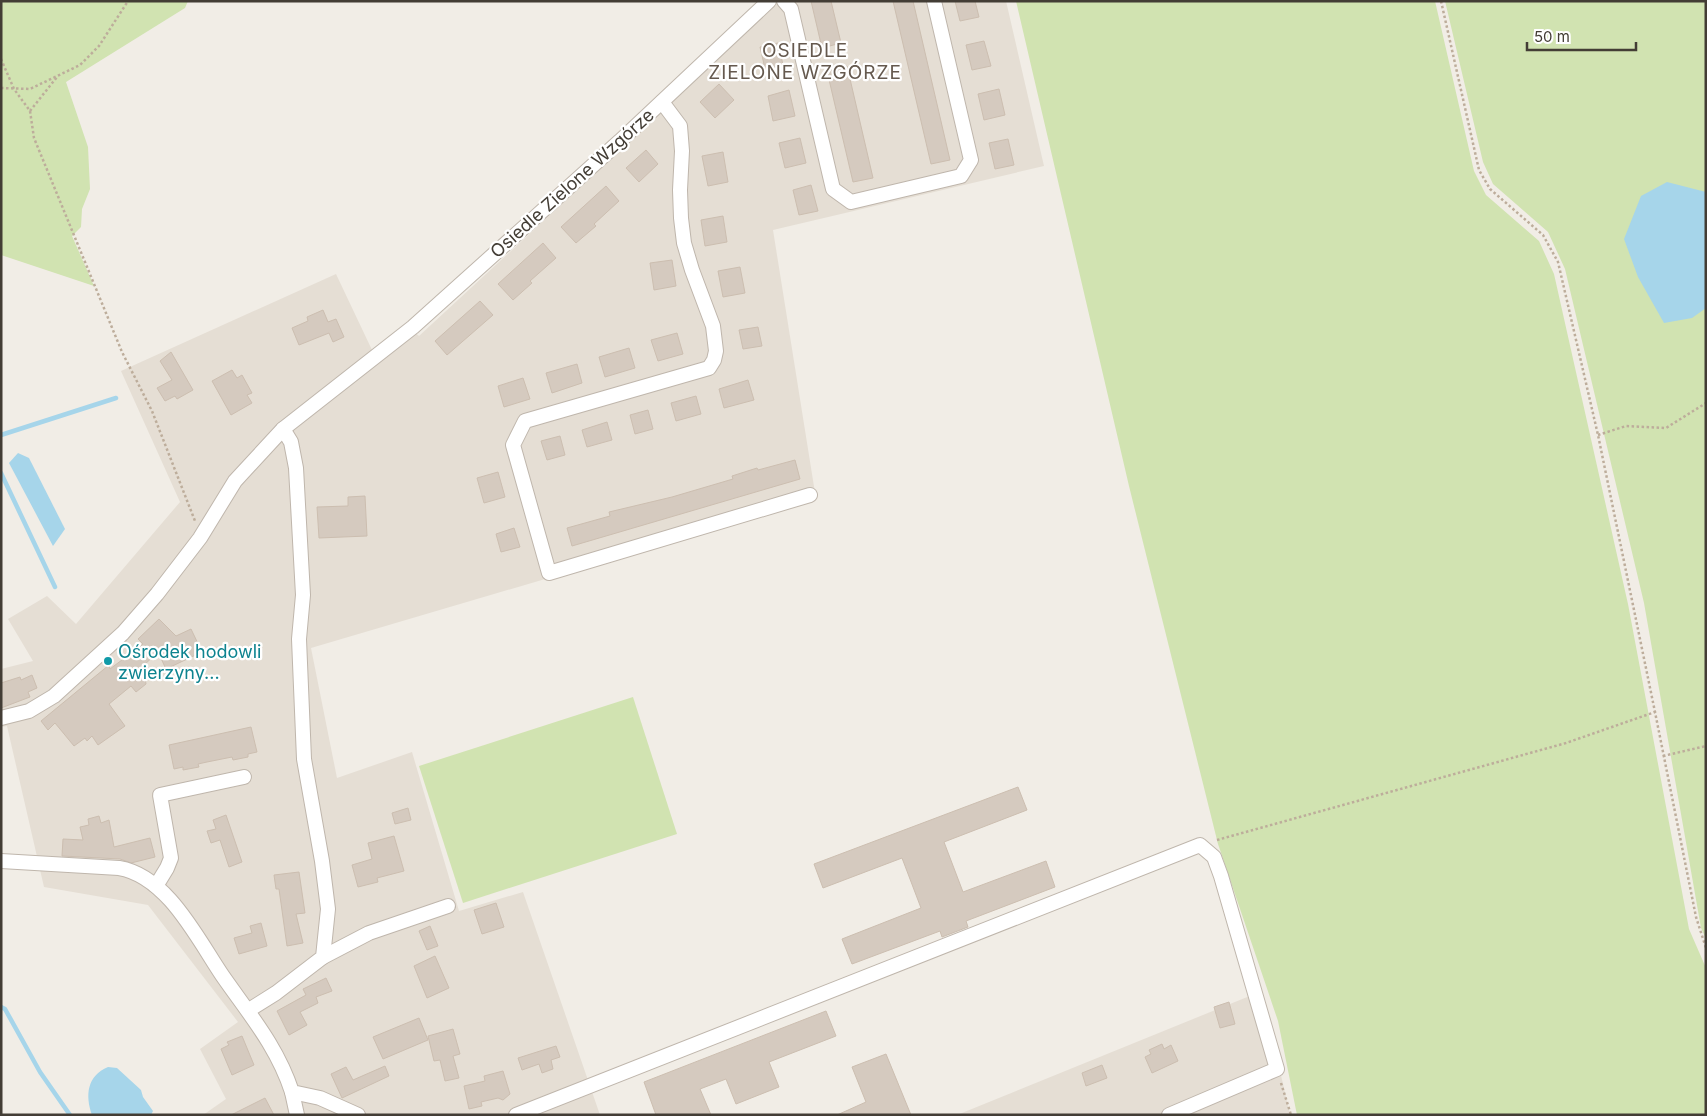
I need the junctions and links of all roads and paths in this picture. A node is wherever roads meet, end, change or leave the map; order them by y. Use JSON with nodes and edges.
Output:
{"nodes":[{"id":1,"x":128,"y":1,"type":"edge"},
{"id":2,"x":769,"y":1,"type":"edge"},
{"id":3,"x":784,"y":1,"type":"edge"},
{"id":4,"x":934,"y":1,"type":"edge"},
{"id":5,"x":1441,"y":1,"type":"edge"},
{"id":6,"x":1,"y":59,"type":"edge"},
{"id":7,"x":59,"y":75,"type":"junction"},
{"id":8,"x":1,"y":88,"type":"edge"},
{"id":9,"x":14,"y":90,"type":"junction"},
{"id":10,"x":662,"y":102,"type":"junction"},
{"id":11,"x":30,"y":111,"type":"junction"},
{"id":12,"x":1706,"y":403,"type":"edge"},
{"id":13,"x":283,"y":429,"type":"junction"},
{"id":14,"x":1598,"y":435,"type":"junction"},
{"id":15,"x":810,"y":496,"type":"dead end"},
{"id":16,"x":200,"y":538,"type":"junction"},
{"id":17,"x":1655,"y":712,"type":"junction"},
{"id":18,"x":1,"y":718,"type":"edge"},
{"id":19,"x":1706,"y":746,"type":"edge"},
{"id":20,"x":1663,"y":756,"type":"junction"},
{"id":21,"x":244,"y":777,"type":"dead end"},
{"id":22,"x":1200,"y":845,"type":"junction"},
{"id":23,"x":1,"y":861,"type":"edge"},
{"id":24,"x":156,"y":886,"type":"junction"},
{"id":25,"x":448,"y":906,"type":"dead end"},
{"id":26,"x":1706,"y":948,"type":"edge"},
{"id":27,"x":323,"y":957,"type":"junction"},
{"id":28,"x":249,"y":1010,"type":"junction"},
{"id":29,"x":1277,"y":1069,"type":"junction"},
{"id":30,"x":292,"y":1092,"type":"junction"},
{"id":31,"x":297,"y":1115,"type":"edge"},
{"id":32,"x":358,"y":1115,"type":"edge"},
{"id":33,"x":516,"y":1115,"type":"edge"},
{"id":34,"x":1169,"y":1115,"type":"edge"},
{"id":35,"x":1291,"y":1115,"type":"edge"}],
"edges":[{"from":1,"to":7,"type":"path"},
{"from":2,"to":10,"type":"street"},
{"from":3,"to":4,"type":"street"},
{"from":5,"to":14,"type":"path"},
{"from":6,"to":9,"type":"path"},
{"from":7,"to":9,"type":"path"},
{"from":7,"to":11,"type":"path"},
{"from":8,"to":9,"type":"path"},
{"from":9,"to":11,"type":"path"},
{"from":10,"to":13,"type":"street","name":"Osiedle Zielone Wzgórze"},
{"from":10,"to":15,"type":"street","name":"Osiedle Zielone Wzgórze"},
{"from":11,"to":16,"type":"path"},
{"from":12,"to":14,"type":"path"},
{"from":13,"to":16,"type":"street","name":"Osiedle Zielone Wzgórze"},
{"from":13,"to":27,"type":"street"},
{"from":14,"to":17,"type":"path"},
{"from":16,"to":18,"type":"street","name":"Osiedle Zielone Wzgórze"},
{"from":17,"to":20,"type":"path"},
{"from":17,"to":22,"type":"path"},
{"from":19,"to":20,"type":"path"},
{"from":20,"to":26,"type":"path"},
{"from":21,"to":24,"type":"street"},
{"from":22,"to":29,"type":"street"},
{"from":22,"to":33,"type":"street"},
{"from":23,"to":24,"type":"street"},
{"from":24,"to":28,"type":"street"},
{"from":25,"to":27,"type":"street"},
{"from":27,"to":28,"type":"street"},
{"from":28,"to":30,"type":"street"},
{"from":29,"to":34,"type":"street"},
{"from":29,"to":35,"type":"path"},
{"from":30,"to":31,"type":"street"},
{"from":30,"to":32,"type":"street"}]}
